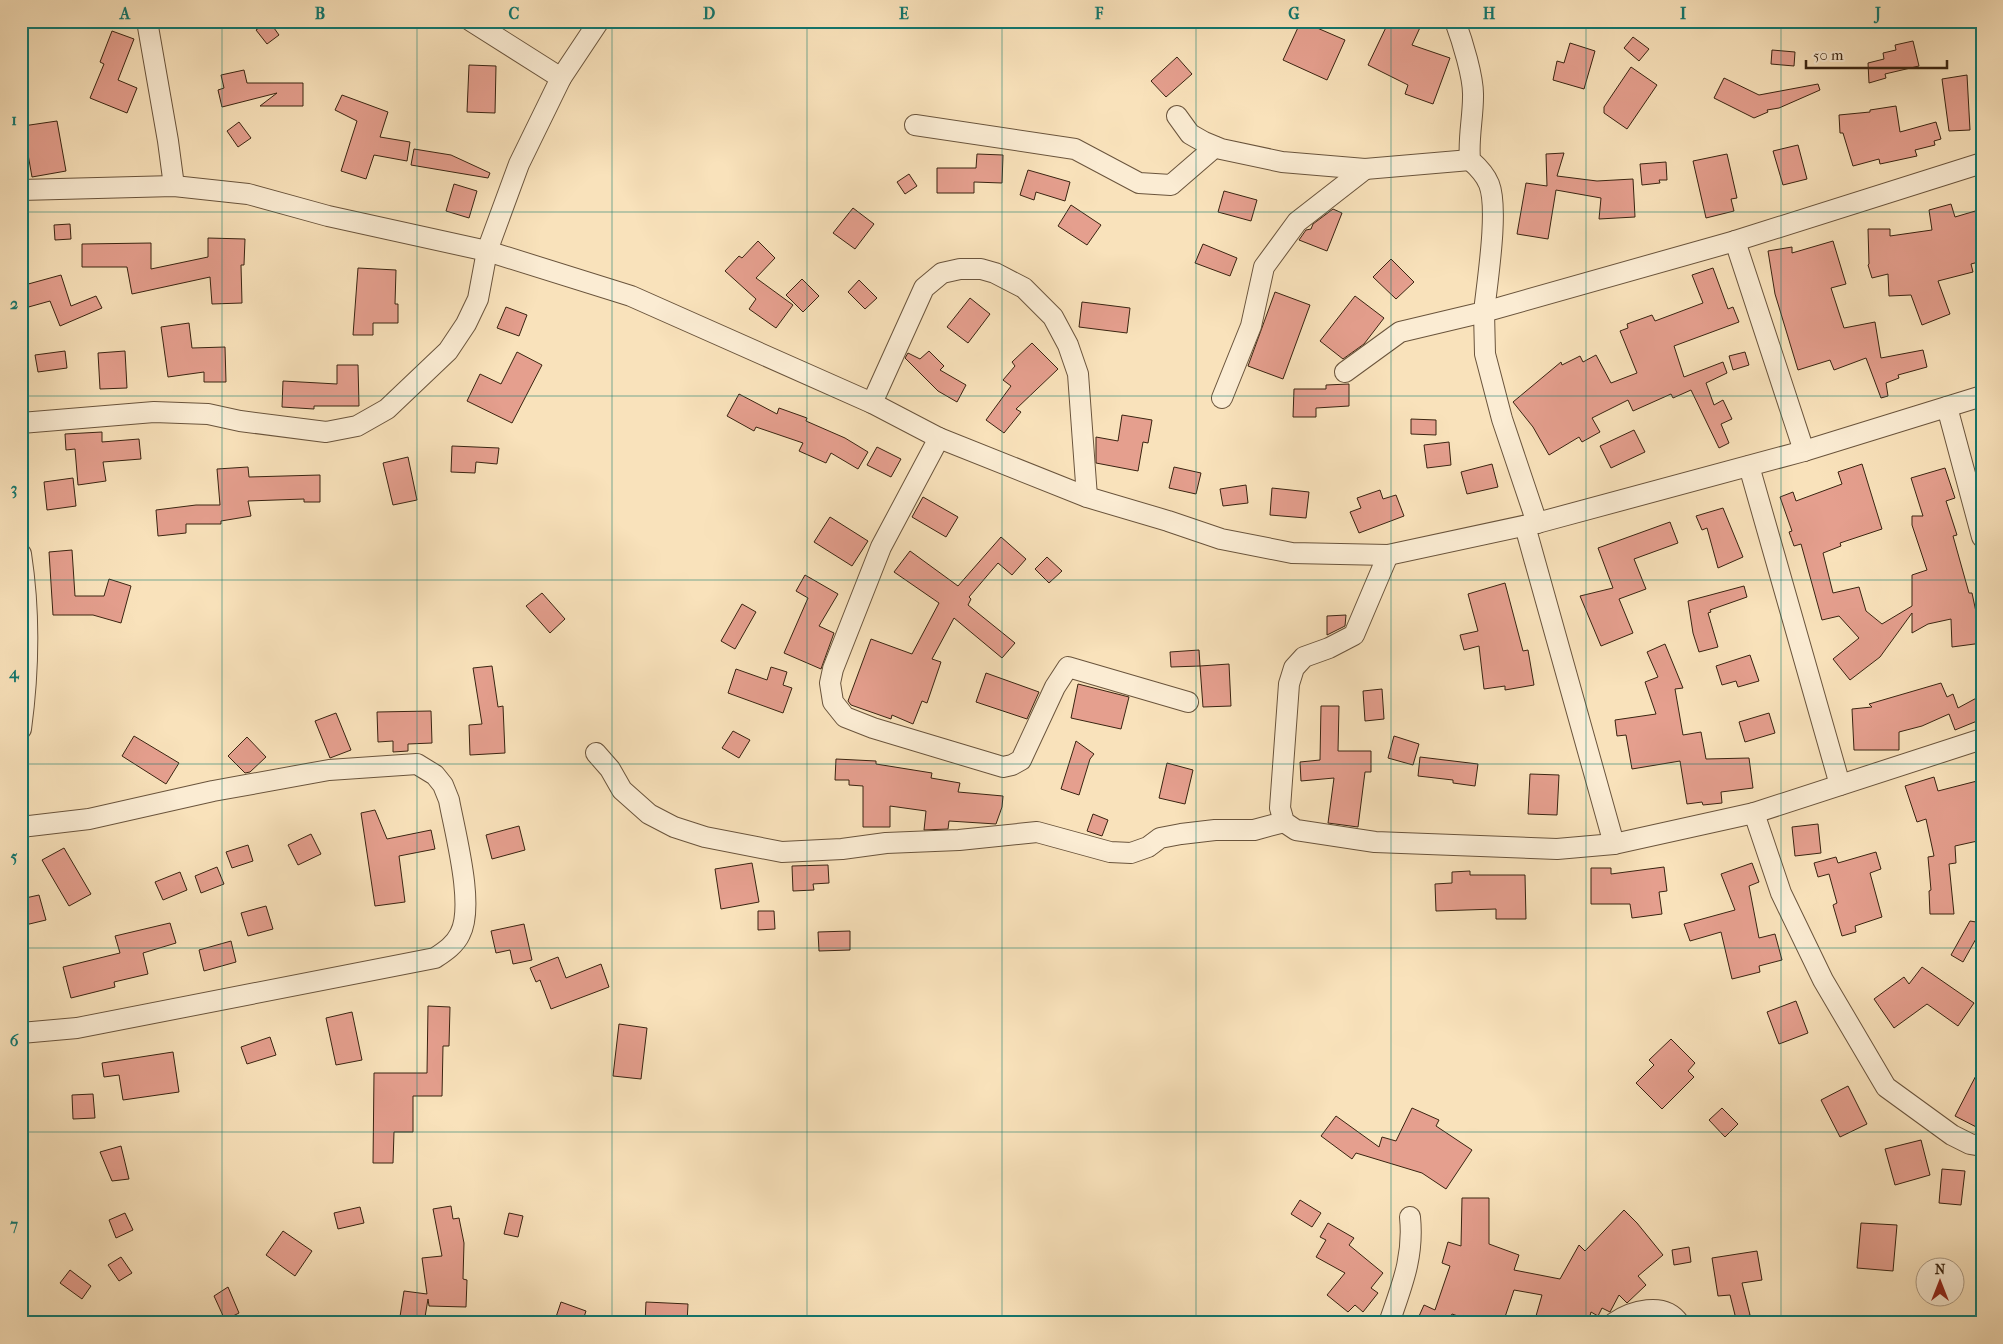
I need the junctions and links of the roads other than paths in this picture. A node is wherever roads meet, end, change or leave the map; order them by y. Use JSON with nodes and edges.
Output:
{"nodes":[{"id":1,"x":147,"y":21,"type":"edge"},
{"id":2,"x":472,"y":21,"type":"edge"},
{"id":3,"x":599,"y":21,"type":"edge"},
{"id":4,"x":1455,"y":21,"type":"edge"},
{"id":5,"x":561,"y":78,"type":"junction"},
{"id":6,"x":1177,"y":116,"type":"dead end"},
{"id":7,"x":915,"y":125,"type":"dead end"},
{"id":8,"x":1215,"y":147,"type":"junction"},
{"id":9,"x":1470,"y":160,"type":"junction"},
{"id":10,"x":1982,"y":163,"type":"edge"},
{"id":11,"x":1365,"y":169,"type":"junction"},
{"id":12,"x":174,"y":186,"type":"junction"},
{"id":13,"x":21,"y":190,"type":"edge"},
{"id":14,"x":1735,"y":241,"type":"junction"},
{"id":15,"x":486,"y":251,"type":"junction"},
{"id":16,"x":1484,"y":312,"type":"junction"},
{"id":17,"x":1345,"y":372,"type":"dead end"},
{"id":18,"x":1982,"y":396,"type":"edge"},
{"id":19,"x":1222,"y":398,"type":"dead end"},
{"id":20,"x":872,"y":403,"type":"junction"},
{"id":21,"x":1947,"y":407,"type":"junction"},
{"id":22,"x":21,"y":423,"type":"edge"},
{"id":23,"x":939,"y":438,"type":"junction"},
{"id":24,"x":1804,"y":451,"type":"junction"},
{"id":25,"x":1749,"y":466,"type":"junction"},
{"id":26,"x":1088,"y":498,"type":"junction"},
{"id":27,"x":1531,"y":525,"type":"junction"},
{"id":28,"x":1982,"y":537,"type":"edge"},
{"id":29,"x":21,"y":554,"type":"edge"},
{"id":30,"x":1388,"y":556,"type":"junction"},
{"id":31,"x":1188,"y":702,"type":"dead end"},
{"id":32,"x":23,"y":704,"type":"edge"},
{"id":33,"x":21,"y":729,"type":"edge"},
{"id":34,"x":1982,"y":739,"type":"edge"},
{"id":35,"x":596,"y":753,"type":"dead end"},
{"id":36,"x":1840,"y":785,"type":"junction"},
{"id":37,"x":1754,"y":813,"type":"junction"},
{"id":38,"x":1284,"y":822,"type":"junction"},
{"id":39,"x":21,"y":827,"type":"edge"},
{"id":40,"x":1614,"y":844,"type":"junction"},
{"id":41,"x":21,"y":1033,"type":"edge"},
{"id":42,"x":1982,"y":1146,"type":"edge"},
{"id":43,"x":1410,"y":1217,"type":"dead end"},
{"id":44,"x":1389,"y":1323,"type":"edge"},
{"id":45,"x":1614,"y":1323,"type":"edge"},
{"id":46,"x":1679,"y":1323,"type":"edge"}],
"edges":[{"from":1,"to":12,"type":"street"},
{"from":2,"to":5,"type":"street"},
{"from":3,"to":5,"type":"street"},
{"from":4,"to":9,"type":"street"},
{"from":5,"to":15,"type":"street"},
{"from":6,"to":8,"type":"street"},
{"from":7,"to":8,"type":"street"},
{"from":8,"to":11,"type":"street"},
{"from":9,"to":11,"type":"street"},
{"from":9,"to":16,"type":"street"},
{"from":10,"to":14,"type":"street"},
{"from":11,"to":19,"type":"street"},
{"from":12,"to":13,"type":"street"},
{"from":12,"to":15,"type":"street"},
{"from":14,"to":16,"type":"street"},
{"from":14,"to":24,"type":"street"},
{"from":15,"to":20,"type":"street"},
{"from":15,"to":22,"type":"street"},
{"from":16,"to":17,"type":"street"},
{"from":16,"to":27,"type":"street"},
{"from":18,"to":21,"type":"street"},
{"from":20,"to":23,"type":"street"},
{"from":20,"to":26,"type":"street"},
{"from":21,"to":24,"type":"street"},
{"from":21,"to":28,"type":"street"},
{"from":23,"to":26,"type":"street"},
{"from":23,"to":31,"type":"street"},
{"from":24,"to":25,"type":"street"},
{"from":25,"to":27,"type":"street"},
{"from":25,"to":36,"type":"street"},
{"from":26,"to":30,"type":"street"},
{"from":27,"to":30,"type":"street"},
{"from":27,"to":40,"type":"street"},
{"from":29,"to":32,"type":"street"},
{"from":30,"to":38,"type":"street"},
{"from":32,"to":33,"type":"street"},
{"from":34,"to":36,"type":"street"},
{"from":35,"to":38,"type":"street"},
{"from":36,"to":37,"type":"street"},
{"from":37,"to":40,"type":"street"},
{"from":37,"to":42,"type":"street"},
{"from":38,"to":40,"type":"street"},
{"from":39,"to":41,"type":"street"},
{"from":43,"to":44,"type":"street"},
{"from":45,"to":46,"type":"street"}]}
